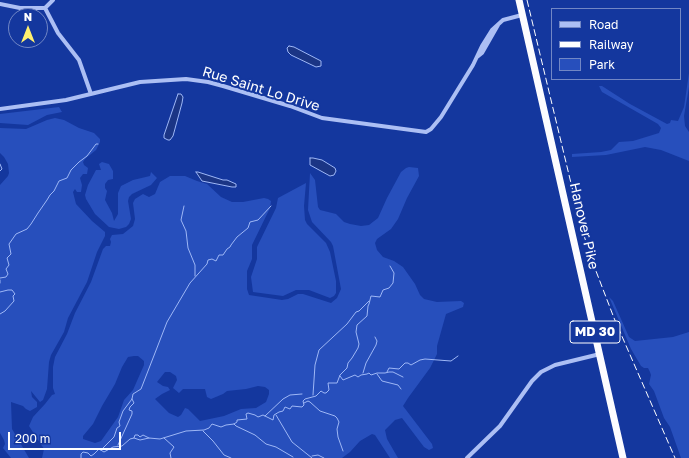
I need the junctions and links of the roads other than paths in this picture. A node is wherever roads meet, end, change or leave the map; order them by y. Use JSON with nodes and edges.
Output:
{"nodes":[{"id":1,"x":53,"y":0,"type":"edge"},
{"id":2,"x":519,"y":0,"type":"edge"},
{"id":3,"x":0,"y":4,"type":"edge"},
{"id":4,"x":20,"y":8,"type":"edge"},
{"id":5,"x":45,"y":8,"type":"edge"},
{"id":6,"x":48,"y":14,"type":"edge"},
{"id":7,"x":522,"y":15,"type":"junction"},
{"id":8,"x":92,"y":94,"type":"junction"},
{"id":9,"x":0,"y":109,"type":"edge"},
{"id":10,"x":600,"y":354,"type":"junction"},
{"id":11,"x":467,"y":458,"type":"edge"},
{"id":12,"x":623,"y":458,"type":"edge"}],
"edges":[{"from":1,"to":5,"type":"street"},
{"from":2,"to":7,"type":"highway","name":"Hanover Pike","number":"MD 30"},
{"from":3,"to":4,"type":"street"},
{"from":6,"to":8,"type":"street"},
{"from":7,"to":8,"type":"street","name":"Rue Saint Lo Drive"},
{"from":7,"to":10,"type":"highway","name":"Hanover Pike","number":"MD 30"},
{"from":8,"to":9,"type":"street","name":"Rue Saint Lo Drive"},
{"from":10,"to":11,"type":"street"},
{"from":10,"to":12,"type":"highway","name":"Hanover Pike","number":"MD 30"}]}
